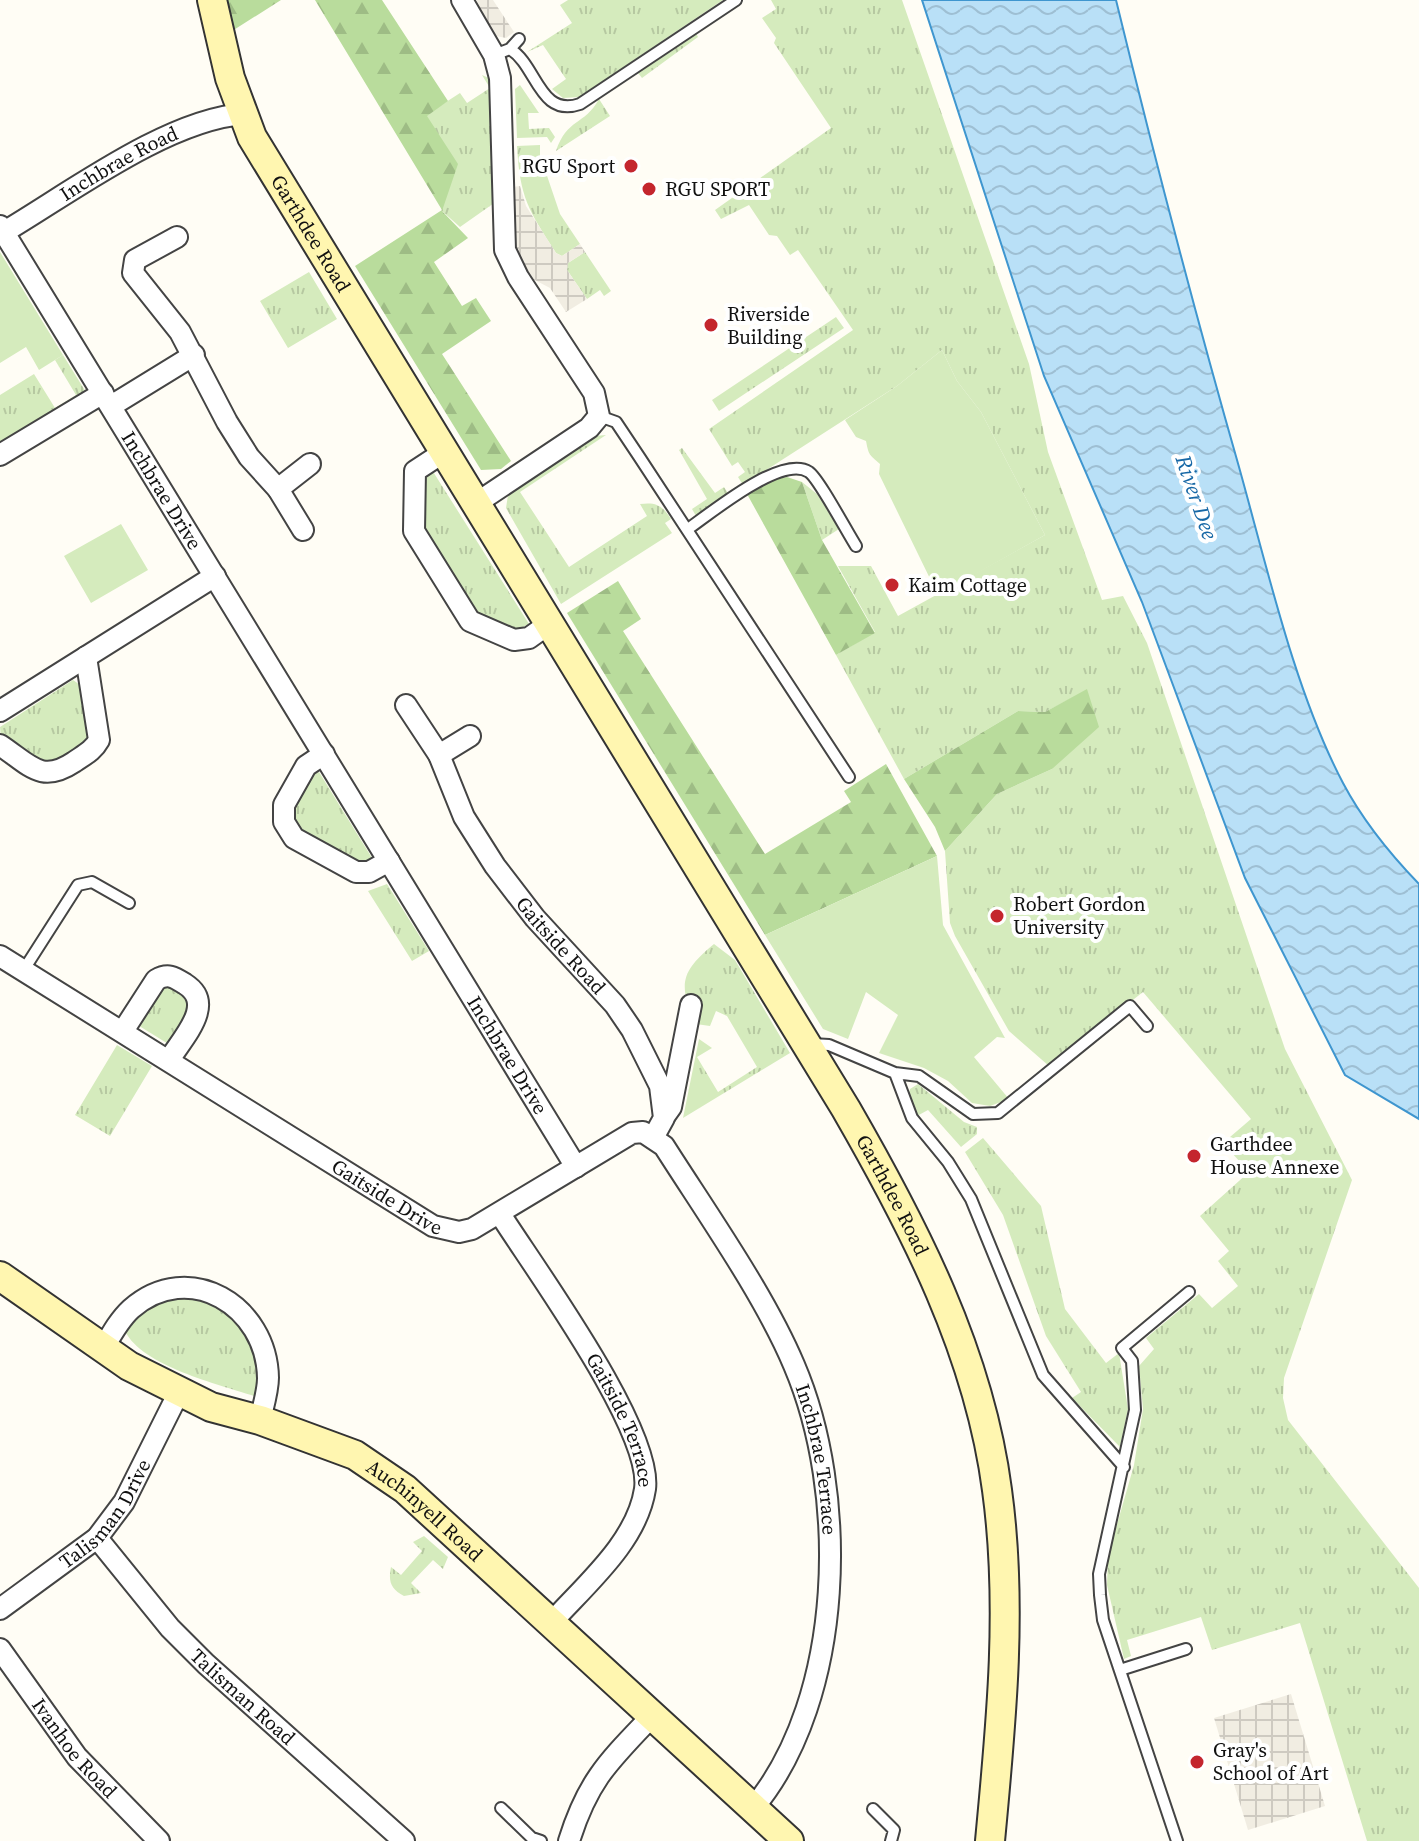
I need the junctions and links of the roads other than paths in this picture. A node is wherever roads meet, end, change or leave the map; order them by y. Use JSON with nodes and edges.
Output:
{"nodes":[{"id":1,"x":212,"y":0,"type":"edge"},
{"id":2,"x":462,"y":0,"type":"edge"},
{"id":3,"x":736,"y":0,"type":"edge"},
{"id":4,"x":519,"y":39,"type":"dead end"},
{"id":5,"x":502,"y":52,"type":"junction"},
{"id":6,"x":243,"y":114,"type":"junction"},
{"id":7,"x":2,"y":229,"type":"edge"},
{"id":8,"x":177,"y":237,"type":"dead end"},
{"id":9,"x":194,"y":355,"type":"junction"},
{"id":10,"x":107,"y":400,"type":"junction"},
{"id":11,"x":599,"y":416,"type":"junction"},
{"id":12,"x":444,"y":452,"type":"junction"},
{"id":13,"x":0,"y":455,"type":"edge"},
{"id":14,"x":310,"y":464,"type":"dead end"},
{"id":15,"x":278,"y":489,"type":"junction"},
{"id":16,"x":475,"y":504,"type":"junction"},
{"id":17,"x":688,"y":529,"type":"junction"},
{"id":18,"x":303,"y":530,"type":"dead end"},
{"id":19,"x":856,"y":546,"type":"dead end"},
{"id":20,"x":215,"y":576,"type":"junction"},
{"id":21,"x":550,"y":623,"type":"junction"},
{"id":22,"x":86,"y":657,"type":"junction"},
{"id":23,"x":406,"y":705,"type":"dead end"},
{"id":24,"x":0,"y":711,"type":"edge"},
{"id":25,"x":470,"y":736,"type":"dead end"},
{"id":26,"x":0,"y":745,"type":"edge"},
{"id":27,"x":324,"y":754,"type":"junction"},
{"id":28,"x":439,"y":755,"type":"junction"},
{"id":29,"x":849,"y":777,"type":"dead end"},
{"id":30,"x":389,"y":861,"type":"junction"},
{"id":31,"x":129,"y":903,"type":"dead end"},
{"id":32,"x":0,"y":956,"type":"edge"},
{"id":33,"x":23,"y":971,"type":"junction"},
{"id":34,"x":691,"y":1005,"type":"dead end"},
{"id":35,"x":1147,"y":1026,"type":"dead end"},
{"id":36,"x":123,"y":1031,"type":"junction"},
{"id":37,"x":805,"y":1044,"type":"junction"},
{"id":38,"x":169,"y":1060,"type":"junction"},
{"id":39,"x":895,"y":1073,"type":"junction"},
{"id":40,"x":664,"y":1118,"type":"junction"},
{"id":41,"x":653,"y":1138,"type":"junction"},
{"id":42,"x":576,"y":1167,"type":"junction"},
{"id":43,"x":500,"y":1214,"type":"junction"},
{"id":44,"x":0,"y":1276,"type":"edge"},
{"id":45,"x":1189,"y":1292,"type":"dead end"},
{"id":46,"x":103,"y":1349,"type":"junction"},
{"id":47,"x":179,"y":1392,"type":"junction"},
{"id":48,"x":260,"y":1420,"type":"junction"},
{"id":49,"x":1124,"y":1467,"type":"junction"},
{"id":50,"x":97,"y":1538,"type":"junction"},
{"id":51,"x":0,"y":1609,"type":"edge"},
{"id":52,"x":551,"y":1623,"type":"junction"},
{"id":53,"x":0,"y":1649,"type":"edge"},
{"id":54,"x":1186,"y":1649,"type":"dead end"},
{"id":55,"x":1120,"y":1670,"type":"junction"},
{"id":56,"x":652,"y":1716,"type":"junction"},
{"id":57,"x":754,"y":1807,"type":"junction"},
{"id":58,"x":501,"y":1808,"type":"dead end"},
{"id":59,"x":873,"y":1809,"type":"dead end"},
{"id":60,"x":534,"y":1840,"type":"edge"},
{"id":61,"x":159,"y":1841,"type":"edge"},
{"id":62,"x":404,"y":1841,"type":"edge"},
{"id":63,"x":569,"y":1841,"type":"edge"},
{"id":64,"x":789,"y":1841,"type":"edge"},
{"id":65,"x":891,"y":1841,"type":"edge"},
{"id":66,"x":990,"y":1841,"type":"edge"},
{"id":67,"x":1177,"y":1841,"type":"edge"}],
"edges":[{"from":1,"to":6,"type":"street","name":"Garthdee Road"},
{"from":2,"to":5,"type":"street"},
{"from":3,"to":5,"type":"lane"},
{"from":4,"to":5,"type":"lane"},
{"from":5,"to":11,"type":"street"},
{"from":6,"to":7,"type":"street","name":"Inchbrae Road"},
{"from":6,"to":12,"type":"street","name":"Garthdee Road"},
{"from":7,"to":10,"type":"street","name":"Inchbrae Drive"},
{"from":8,"to":9,"type":"street"},
{"from":9,"to":10,"type":"street"},
{"from":9,"to":15,"type":"street"},
{"from":10,"to":13,"type":"street"},
{"from":10,"to":20,"type":"street","name":"Inchbrae Drive"},
{"from":11,"to":16,"type":"street"},
{"from":11,"to":17,"type":"lane"},
{"from":12,"to":16,"type":"street","name":"Garthdee Road"},
{"from":12,"to":21,"type":"street"},
{"from":14,"to":15,"type":"street"},
{"from":15,"to":18,"type":"street"},
{"from":16,"to":21,"type":"street","name":"Garthdee Road"},
{"from":17,"to":19,"type":"lane"},
{"from":17,"to":29,"type":"lane"},
{"from":20,"to":22,"type":"street"},
{"from":20,"to":27,"type":"street","name":"Inchbrae Drive"},
{"from":21,"to":37,"type":"street","name":"Garthdee Road"},
{"from":22,"to":24,"type":"street"},
{"from":22,"to":26,"type":"street"},
{"from":23,"to":28,"type":"street","name":"Gaitside Road"},
{"from":25,"to":28,"type":"street"},
{"from":27,"to":30,"type":"street","name":"Inchbrae Drive"},
{"from":27,"to":30,"type":"street"},
{"from":28,"to":40,"type":"street","name":"Gaitside Road"},
{"from":30,"to":42,"type":"street","name":"Inchbrae Drive"},
{"from":31,"to":33,"type":"lane"},
{"from":32,"to":33,"type":"street","name":"Gaitside Drive"},
{"from":33,"to":36,"type":"street","name":"Gaitside Drive"},
{"from":34,"to":40,"type":"street"},
{"from":35,"to":39,"type":"lane"},
{"from":36,"to":38,"type":"street","name":"Gaitside Drive"},
{"from":36,"to":38,"type":"street"},
{"from":37,"to":39,"type":"lane"},
{"from":37,"to":66,"type":"street","name":"Garthdee Road"},
{"from":38,"to":43,"type":"street","name":"Gaitside Drive"},
{"from":39,"to":49,"type":"lane"},
{"from":40,"to":41,"type":"street"},
{"from":41,"to":42,"type":"street","name":"Gaitside Drive"},
{"from":41,"to":57,"type":"street","name":"Inchbrae Terrace"},
{"from":42,"to":43,"type":"street","name":"Gaitside Drive"},
{"from":43,"to":52,"type":"street","name":"Gaitside Terrace"},
{"from":44,"to":46,"type":"street","name":"Auchinyell Road"},
{"from":45,"to":49,"type":"lane"},
{"from":46,"to":47,"type":"street","name":"Auchinyell Road"},
{"from":46,"to":48,"type":"street"},
{"from":47,"to":48,"type":"street","name":"Auchinyell Road"},
{"from":47,"to":50,"type":"street","name":"Talisman Drive"},
{"from":48,"to":52,"type":"street","name":"Auchinyell Road"},
{"from":49,"to":55,"type":"lane"},
{"from":50,"to":51,"type":"street","name":"Talisman Drive"},
{"from":50,"to":62,"type":"street","name":"Talisman Road"},
{"from":52,"to":56,"type":"street","name":"Auchinyell Road"},
{"from":53,"to":61,"type":"street","name":"Ivanhoe Road"},
{"from":54,"to":55,"type":"lane"},
{"from":55,"to":67,"type":"lane"},
{"from":56,"to":57,"type":"street","name":"Auchinyell Road"},
{"from":56,"to":63,"type":"street"},
{"from":57,"to":64,"type":"street","name":"Auchinyell Road"},
{"from":58,"to":60,"type":"lane"},
{"from":59,"to":65,"type":"lane"}]}
